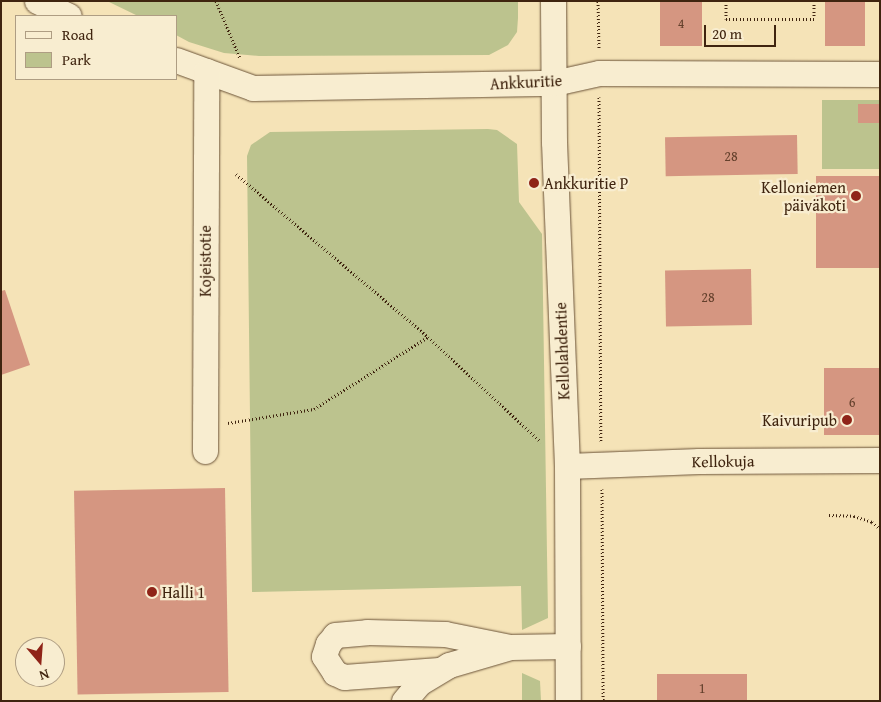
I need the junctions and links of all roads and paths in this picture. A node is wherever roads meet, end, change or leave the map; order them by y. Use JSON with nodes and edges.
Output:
{"nodes":[{"id":1,"x":37,"y":1,"type":"edge"},
{"id":2,"x":216,"y":1,"type":"edge"},
{"id":3,"x":553,"y":1,"type":"edge"},
{"id":4,"x":598,"y":1,"type":"edge"},
{"id":5,"x":726,"y":1,"type":"edge"},
{"id":6,"x":814,"y":1,"type":"edge"},
{"id":7,"x":67,"y":15,"type":"edge"},
{"id":8,"x":178,"y":61,"type":"edge"},
{"id":9,"x":206,"y":71,"type":"junction"},
{"id":10,"x":599,"y":73,"type":"junction"},
{"id":11,"x":880,"y":74,"type":"edge"},
{"id":12,"x":554,"y":83,"type":"junction"},
{"id":13,"x":253,"y":88,"type":"junction"},
{"id":14,"x":236,"y":174,"type":"dead end"},
{"id":15,"x":428,"y":337,"type":"junction"},
{"id":16,"x":205,"y":426,"type":"junction"},
{"id":17,"x":205,"y":451,"type":"dead end"},
{"id":18,"x":880,"y":460,"type":"edge"},
{"id":19,"x":601,"y":465,"type":"junction"},
{"id":20,"x":567,"y":466,"type":"junction"},
{"id":21,"x":829,"y":515,"type":"dead end"},
{"id":22,"x":880,"y":528,"type":"edge"},
{"id":23,"x":568,"y":646,"type":"junction"},
{"id":24,"x":510,"y":648,"type":"junction"},
{"id":25,"x":439,"y":670,"type":"junction"},
{"id":26,"x":404,"y":701,"type":"edge"},
{"id":27,"x":568,"y":701,"type":"edge"},
{"id":28,"x":603,"y":701,"type":"edge"}],
"edges":[{"from":1,"to":7,"type":"street"},
{"from":2,"to":13,"type":"path"},
{"from":3,"to":12,"type":"street","name":"Kellolahdentie"},
{"from":4,"to":10,"type":"path"},
{"from":5,"to":6,"type":"path"},
{"from":8,"to":9,"type":"street","name":"Ankkuritie"},
{"from":9,"to":13,"type":"street","name":"Ankkuritie"},
{"from":9,"to":16,"type":"street","name":"Kojeistotie"},
{"from":10,"to":11,"type":"street","name":"Ankkuritie"},
{"from":10,"to":12,"type":"street","name":"Ankkuritie"},
{"from":10,"to":19,"type":"path"},
{"from":12,"to":13,"type":"street","name":"Ankkuritie"},
{"from":12,"to":20,"type":"street","name":"Kellolahdentie"},
{"from":14,"to":15,"type":"path"},
{"from":15,"to":16,"type":"path"},
{"from":15,"to":20,"type":"path"},
{"from":16,"to":17,"type":"street","name":"Kojeistotie"},
{"from":18,"to":19,"type":"street","name":"Kellokuja"},
{"from":19,"to":20,"type":"street","name":"Kellokuja"},
{"from":19,"to":28,"type":"path"},
{"from":20,"to":23,"type":"street","name":"Kellolahdentie"},
{"from":21,"to":22,"type":"path"},
{"from":23,"to":24,"type":"street"},
{"from":23,"to":27,"type":"street","name":"Kellolahdentie"},
{"from":24,"to":25,"type":"street"},
{"from":24,"to":25,"type":"street"},
{"from":25,"to":26,"type":"street"}]}
